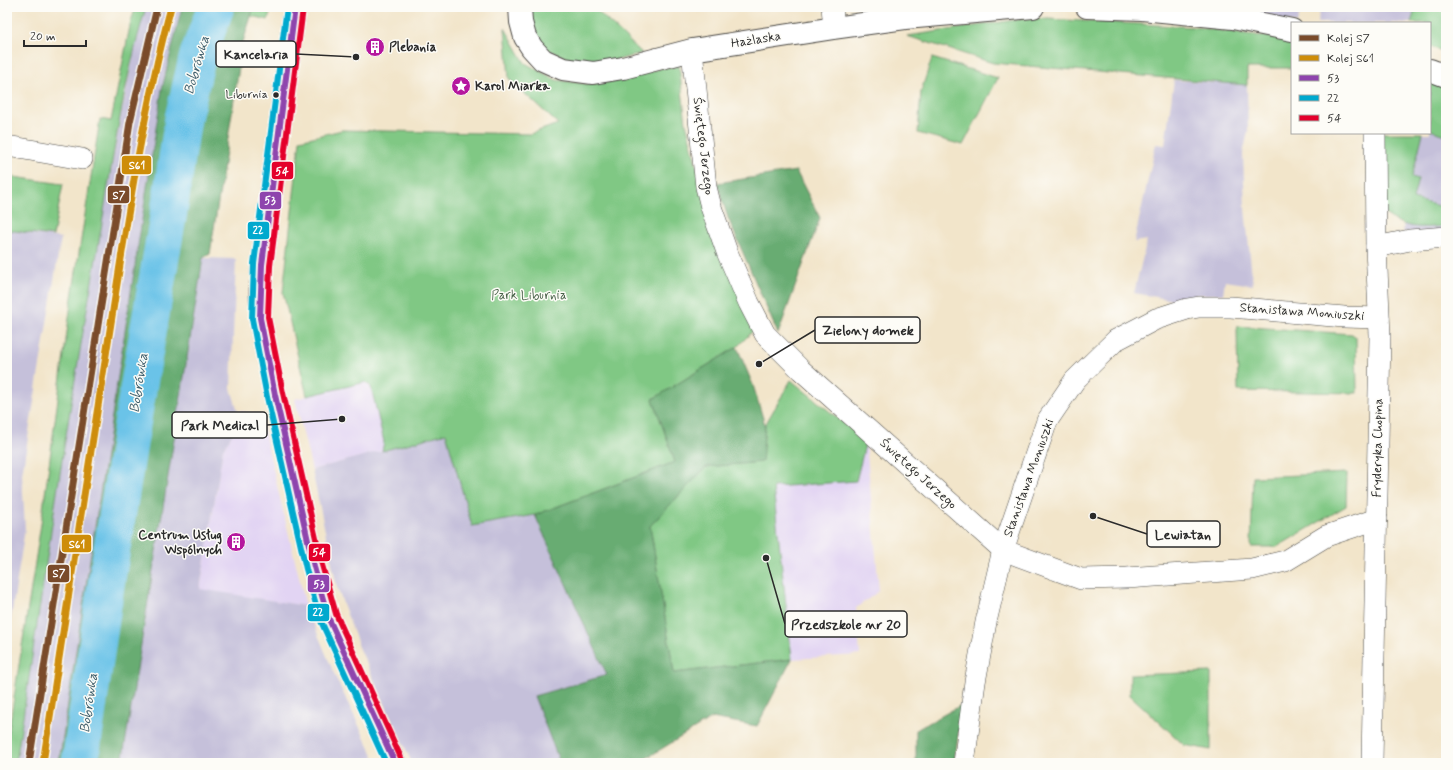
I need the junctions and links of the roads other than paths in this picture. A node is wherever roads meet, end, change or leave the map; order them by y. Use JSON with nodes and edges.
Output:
{"nodes":[{"id":1,"x":295,"y":7,"type":"edge"},
{"id":2,"x":520,"y":7,"type":"edge"},
{"id":3,"x":832,"y":7,"type":"edge"},
{"id":4,"x":1033,"y":7,"type":"edge"},
{"id":5,"x":1087,"y":7,"type":"edge"},
{"id":6,"x":834,"y":28,"type":"junction"},
{"id":7,"x":1291,"y":30,"type":"edge"},
{"id":8,"x":692,"y":50,"type":"junction"},
{"id":9,"x":1431,"y":70,"type":"edge"},
{"id":10,"x":1446,"y":76,"type":"edge"},
{"id":11,"x":1375,"y":134,"type":"edge"},
{"id":12,"x":7,"y":146,"type":"edge"},
{"id":13,"x":82,"y":159,"type":"dead end"},
{"id":14,"x":1446,"y":237,"type":"edge"},
{"id":15,"x":1376,"y":247,"type":"junction"},
{"id":16,"x":1379,"y":318,"type":"junction"},
{"id":17,"x":1377,"y":519,"type":"junction"},
{"id":18,"x":1003,"y":550,"type":"junction"},
{"id":19,"x":395,"y":763,"type":"edge"},
{"id":20,"x":964,"y":763,"type":"edge"},
{"id":21,"x":1372,"y":763,"type":"edge"}],
"edges":[{"from":1,"to":19,"type":"street"},
{"from":2,"to":8,"type":"street","name":"Hażlaska"},
{"from":3,"to":6,"type":"street"},
{"from":4,"to":6,"type":"street","name":"Hażlaska"},
{"from":5,"to":7,"type":"street"},
{"from":6,"to":8,"type":"street","name":"Hażlaska"},
{"from":8,"to":18,"type":"street","name":"Świętego Jerzego"},
{"from":9,"to":10,"type":"street"},
{"from":11,"to":15,"type":"street","name":"Fryderyka Chopina"},
{"from":12,"to":13,"type":"street"},
{"from":14,"to":15,"type":"street"},
{"from":15,"to":16,"type":"street","name":"Fryderyka Chopina"},
{"from":16,"to":17,"type":"street","name":"Fryderyka Chopina"},
{"from":16,"to":18,"type":"street","name":"Stanisława Moniuszki"},
{"from":17,"to":18,"type":"street","name":"Świętego Jerzego"},
{"from":17,"to":21,"type":"street","name":"Fryderyka Chopina"},
{"from":18,"to":20,"type":"street","name":"Stanisława Moniuszki"}]}
